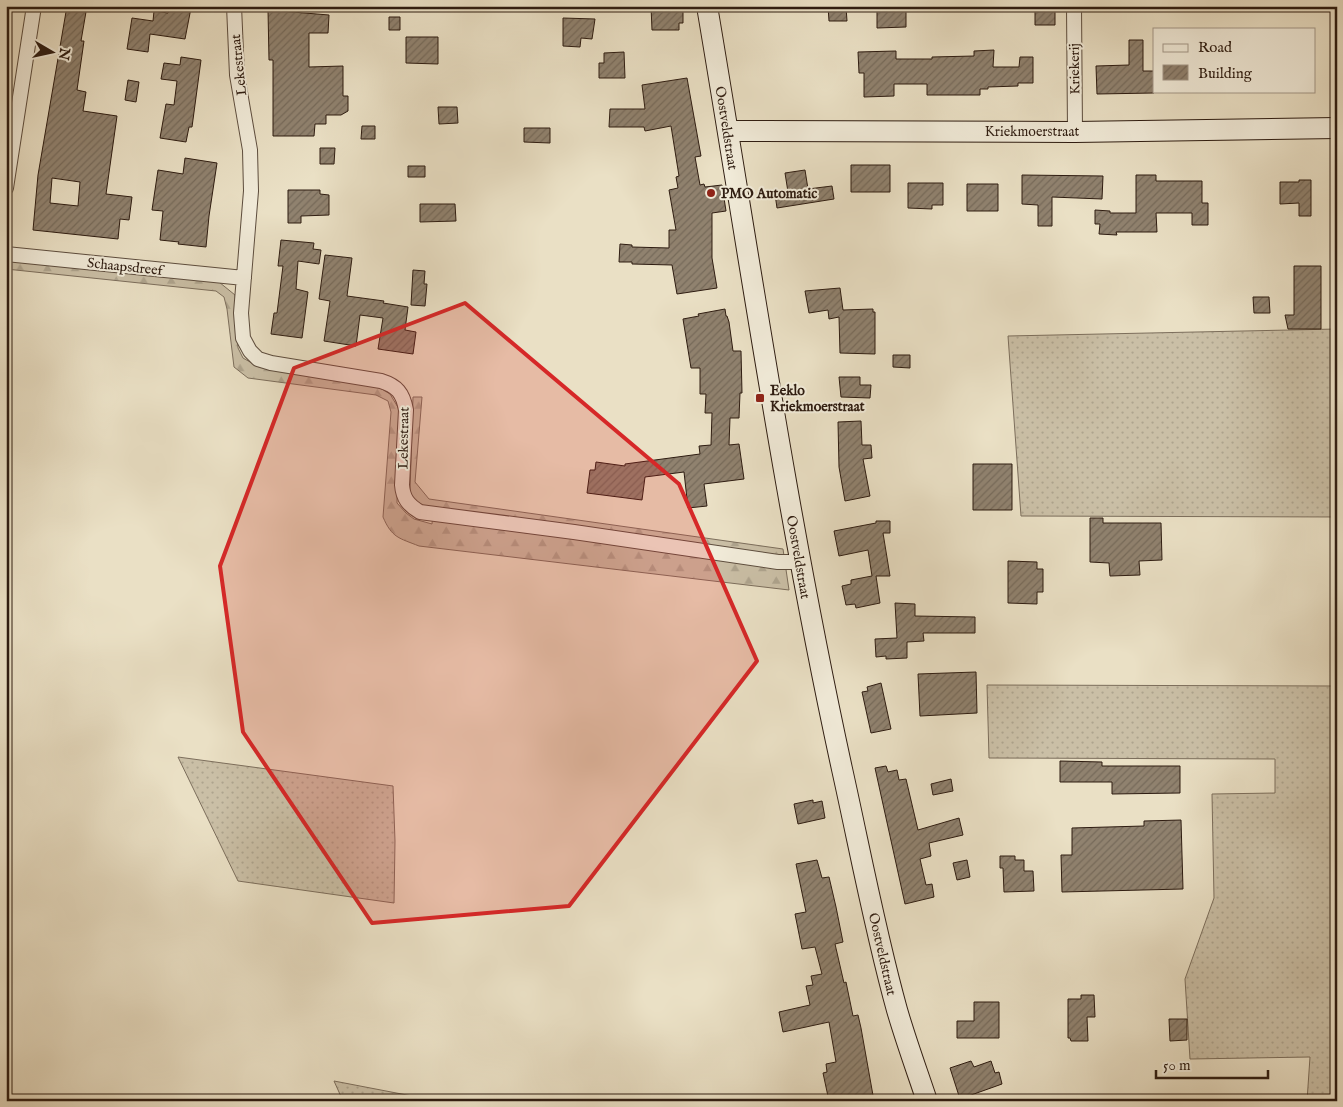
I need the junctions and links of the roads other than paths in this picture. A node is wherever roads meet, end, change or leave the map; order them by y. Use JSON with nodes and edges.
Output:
{"nodes":[{"id":1,"x":34,"y":6,"type":"edge"},
{"id":2,"x":234,"y":6,"type":"edge"},
{"id":3,"x":707,"y":6,"type":"edge"},
{"id":4,"x":1074,"y":6,"type":"edge"},
{"id":5,"x":1337,"y":128,"type":"edge"},
{"id":6,"x":728,"y":132,"type":"junction"},
{"id":7,"x":1075,"y":132,"type":"junction"},
{"id":8,"x":6,"y":188,"type":"edge"},
{"id":9,"x":6,"y":254,"type":"edge"},
{"id":10,"x":244,"y":278,"type":"junction"},
{"id":11,"x":799,"y":562,"type":"junction"},
{"id":12,"x":927,"y":1101,"type":"edge"}],
"edges":[{"from":1,"to":8,"type":"street"},
{"from":2,"to":10,"type":"street","name":"Lekestraat"},
{"from":3,"to":6,"type":"street","name":"Oostveldstraat"},
{"from":4,"to":7,"type":"street","name":"Kriekerij"},
{"from":5,"to":7,"type":"street","name":"Kriekmoerstraat"},
{"from":6,"to":7,"type":"street","name":"Kriekmoerstraat"},
{"from":6,"to":11,"type":"street","name":"Oostveldstraat"},
{"from":9,"to":10,"type":"street","name":"Schaapsdreef"},
{"from":10,"to":11,"type":"street","name":"Lekestraat"},
{"from":11,"to":12,"type":"street","name":"Oostveldstraat"}]}
